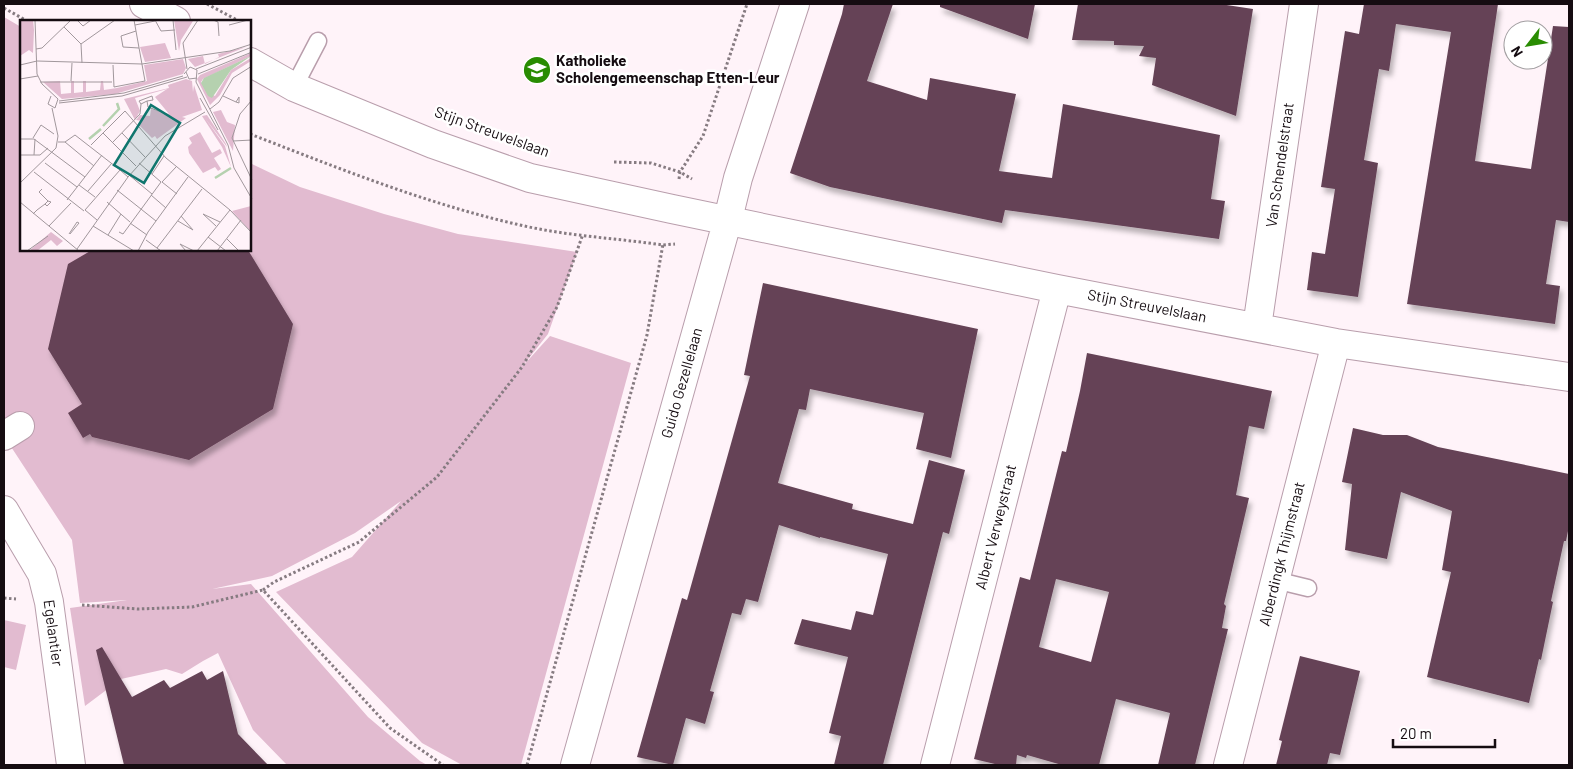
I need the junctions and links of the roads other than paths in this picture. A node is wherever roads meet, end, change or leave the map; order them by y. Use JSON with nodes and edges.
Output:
{"nodes":[{"id":1,"x":144,"y":4,"type":"edge"},
{"id":2,"x":795,"y":4,"type":"edge"},
{"id":3,"x":1304,"y":4,"type":"edge"},
{"id":4,"x":174,"y":20,"type":"edge"},
{"id":5,"x":318,"y":41,"type":"dead end"},
{"id":6,"x":251,"y":63,"type":"edge"},
{"id":7,"x":294,"y":87,"type":"junction"},
{"id":8,"x":728,"y":219,"type":"junction"},
{"id":9,"x":1057,"y":288,"type":"junction"},
{"id":10,"x":1257,"y":327,"type":"junction"},
{"id":11,"x":1336,"y":343,"type":"junction"},
{"id":12,"x":1569,"y":377,"type":"edge"},
{"id":13,"x":4,"y":510,"type":"edge"},
{"id":14,"x":1276,"y":580,"type":"junction"},
{"id":15,"x":1308,"y":588,"type":"dead end"},
{"id":16,"x":71,"y":765,"type":"edge"},
{"id":17,"x":575,"y":765,"type":"edge"},
{"id":18,"x":935,"y":765,"type":"edge"},
{"id":19,"x":1228,"y":765,"type":"edge"}],
"edges":[{"from":1,"to":4,"type":"street"},
{"from":2,"to":8,"type":"street","name":"Guido Gezellelaan"},
{"from":3,"to":10,"type":"street","name":"Van Schendelstraat"},
{"from":5,"to":7,"type":"lane"},
{"from":6,"to":7,"type":"street","name":"Stijn Streuvelslaan"},
{"from":7,"to":8,"type":"street","name":"Stijn Streuvelslaan"},
{"from":8,"to":9,"type":"street","name":"Stijn Streuvelslaan"},
{"from":8,"to":17,"type":"street","name":"Guido Gezellelaan"},
{"from":9,"to":10,"type":"street","name":"Stijn Streuvelslaan"},
{"from":9,"to":18,"type":"street","name":"Albert Verweystraat"},
{"from":10,"to":11,"type":"street","name":"Stijn Streuvelslaan"},
{"from":11,"to":12,"type":"street","name":"Stijn Streuvelslaan"},
{"from":11,"to":14,"type":"street","name":"Alberdingk Thijmstraat"},
{"from":13,"to":16,"type":"street","name":"Egelantier"},
{"from":14,"to":15,"type":"lane"},
{"from":14,"to":19,"type":"street","name":"Alberdingk Thijmstraat"}]}
